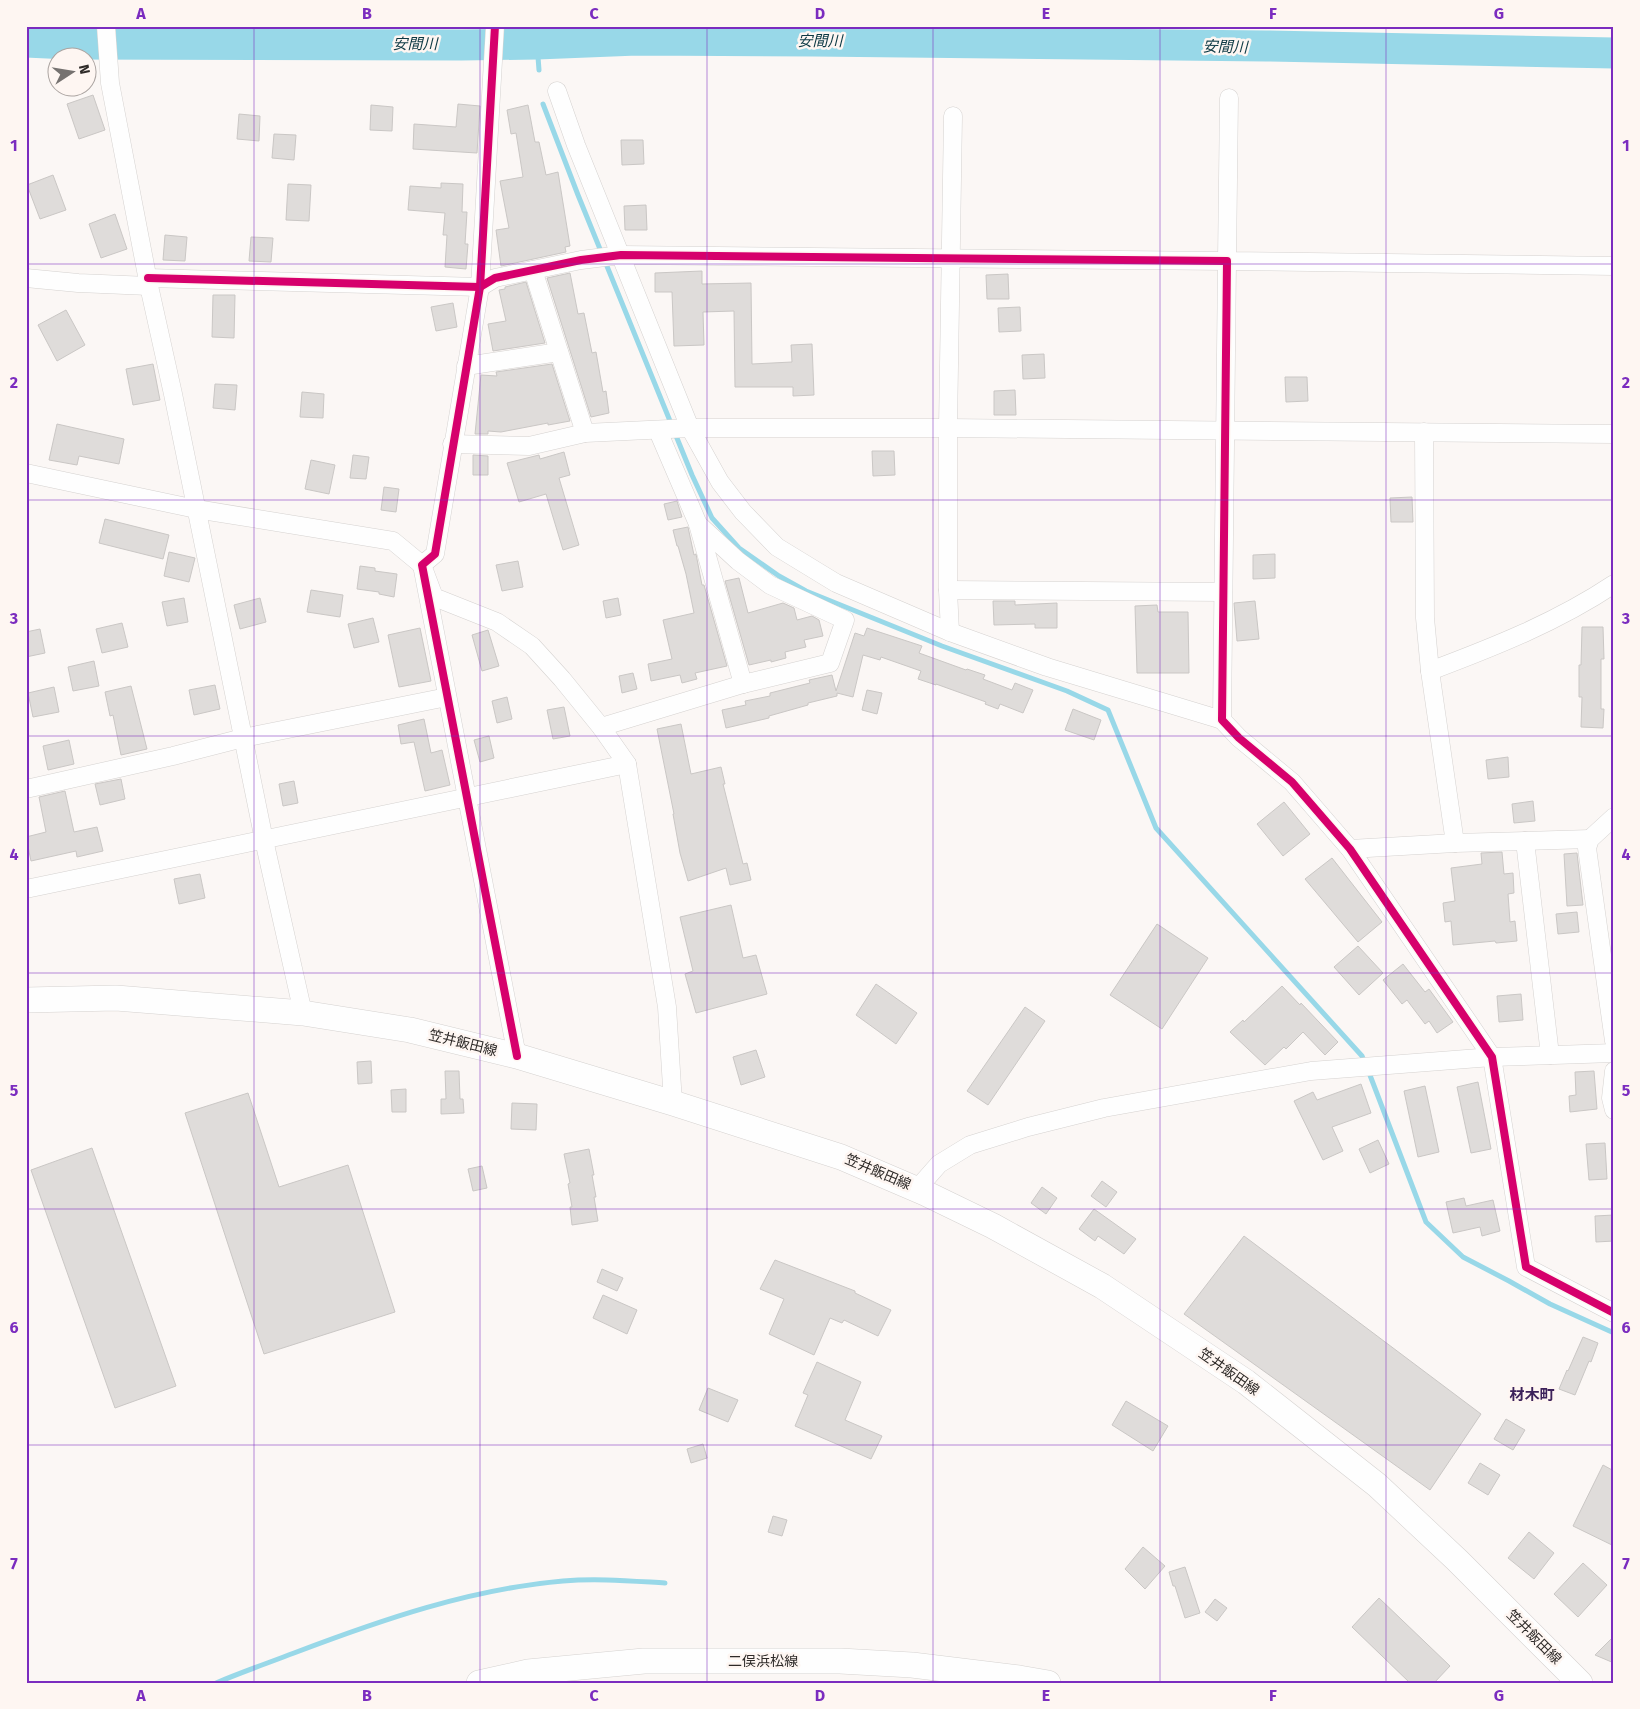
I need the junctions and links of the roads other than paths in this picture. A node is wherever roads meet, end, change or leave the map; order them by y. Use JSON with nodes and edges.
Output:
{"nodes":[{"id":1,"x":106,"y":26,"type":"edge"},
{"id":2,"x":495,"y":26,"type":"edge"},
{"id":3,"x":557,"y":91,"type":"dead end"},
{"id":4,"x":1229,"y":98,"type":"dead end"},
{"id":5,"x":952,"y":116,"type":"dead end"},
{"id":6,"x":618,"y":256,"type":"junction"},
{"id":7,"x":950,"y":258,"type":"junction"},
{"id":8,"x":1226,"y":261,"type":"junction"},
{"id":9,"x":1614,"y":266,"type":"edge"},
{"id":10,"x":532,"y":270,"type":"junction"},
{"id":11,"x":26,"y":278,"type":"edge"},
{"id":12,"x":148,"y":282,"type":"junction"},
{"id":13,"x":480,"y":287,"type":"junction"},
{"id":14,"x":559,"y":352,"type":"junction"},
{"id":15,"x":466,"y":366,"type":"junction"},
{"id":16,"x":687,"y":428,"type":"junction"},
{"id":17,"x":948,"y":428,"type":"junction"},
{"id":18,"x":659,"y":430,"type":"junction"},
{"id":19,"x":1225,"y":431,"type":"junction"},
{"id":20,"x":1424,"y":432,"type":"junction"},
{"id":21,"x":584,"y":433,"type":"junction"},
{"id":22,"x":1614,"y":434,"type":"edge"},
{"id":23,"x":452,"y":444,"type":"junction"},
{"id":24,"x":26,"y":473,"type":"edge"},
{"id":25,"x":196,"y":509,"type":"junction"},
{"id":26,"x":698,"y":524,"type":"junction"},
{"id":27,"x":422,"y":565,"type":"junction"},
{"id":28,"x":1614,"y":584,"type":"edge"},
{"id":29,"x":948,"y":590,"type":"junction"},
{"id":30,"x":1223,"y":592,"type":"junction"},
{"id":31,"x":950,"y":632,"type":"junction"},
{"id":32,"x":1430,"y":671,"type":"junction"},
{"id":33,"x":743,"y":684,"type":"junction"},
{"id":34,"x":446,"y":697,"type":"junction"},
{"id":35,"x":1222,"y":720,"type":"junction"},
{"id":36,"x":601,"y":727,"type":"junction"},
{"id":37,"x":243,"y":738,"type":"junction"},
{"id":38,"x":626,"y":764,"type":"junction"},
{"id":39,"x":26,"y":789,"type":"edge"},
{"id":40,"x":467,"y":797,"type":"junction"},
{"id":41,"x":1614,"y":817,"type":"edge"},
{"id":42,"x":1590,"y":839,"type":"junction"},
{"id":43,"x":264,"y":840,"type":"junction"},
{"id":44,"x":1525,"y":841,"type":"junction"},
{"id":45,"x":1455,"y":842,"type":"junction"},
{"id":46,"x":1350,"y":849,"type":"junction"},
{"id":47,"x":26,"y":889,"type":"edge"},
{"id":48,"x":26,"y":1000,"type":"edge"},
{"id":49,"x":303,"y":1013,"type":"junction"},
{"id":50,"x":1614,"y":1041,"type":"edge"},
{"id":51,"x":1614,"y":1053,"type":"edge"},
{"id":52,"x":1550,"y":1055,"type":"junction"},
{"id":53,"x":517,"y":1056,"type":"junction"},
{"id":54,"x":1492,"y":1057,"type":"junction"},
{"id":55,"x":1614,"y":1071,"type":"edge"},
{"id":56,"x":673,"y":1103,"type":"junction"},
{"id":57,"x":1614,"y":1110,"type":"edge"},
{"id":58,"x":917,"y":1189,"type":"junction"},
{"id":59,"x":1614,"y":1313,"type":"edge"},
{"id":60,"x":479,"y":1683,"type":"edge"},
{"id":61,"x":1048,"y":1683,"type":"edge"},
{"id":62,"x":1580,"y":1683,"type":"edge"}],
"edges":[{"from":1,"to":12,"type":"street"},
{"from":2,"to":13,"type":"street"},
{"from":3,"to":6,"type":"street"},
{"from":4,"to":8,"type":"street"},
{"from":5,"to":7,"type":"street"},
{"from":6,"to":7,"type":"street"},
{"from":6,"to":10,"type":"street"},
{"from":6,"to":16,"type":"street"},
{"from":7,"to":8,"type":"street"},
{"from":7,"to":17,"type":"street"},
{"from":8,"to":9,"type":"street"},
{"from":8,"to":19,"type":"street"},
{"from":10,"to":13,"type":"street"},
{"from":10,"to":14,"type":"street"},
{"from":11,"to":12,"type":"street"},
{"from":12,"to":13,"type":"street"},
{"from":12,"to":25,"type":"street"},
{"from":13,"to":15,"type":"street"},
{"from":14,"to":15,"type":"street"},
{"from":14,"to":21,"type":"street"},
{"from":15,"to":23,"type":"street"},
{"from":16,"to":17,"type":"street"},
{"from":16,"to":18,"type":"street"},
{"from":16,"to":31,"type":"street"},
{"from":17,"to":19,"type":"street"},
{"from":17,"to":29,"type":"street"},
{"from":18,"to":21,"type":"street"},
{"from":18,"to":26,"type":"street"},
{"from":19,"to":20,"type":"street"},
{"from":19,"to":30,"type":"street"},
{"from":20,"to":22,"type":"street"},
{"from":20,"to":32,"type":"street"},
{"from":21,"to":23,"type":"street"},
{"from":23,"to":27,"type":"street"},
{"from":24,"to":25,"type":"street"},
{"from":25,"to":27,"type":"street"},
{"from":25,"to":37,"type":"street"},
{"from":26,"to":33,"type":"street"},
{"from":26,"to":33,"type":"street"},
{"from":27,"to":34,"type":"street"},
{"from":27,"to":36,"type":"street"},
{"from":28,"to":32,"type":"street"},
{"from":29,"to":30,"type":"street"},
{"from":29,"to":31,"type":"street"},
{"from":30,"to":35,"type":"street"},
{"from":31,"to":35,"type":"street"},
{"from":32,"to":45,"type":"street"},
{"from":33,"to":36,"type":"street"},
{"from":34,"to":37,"type":"street"},
{"from":34,"to":40,"type":"street"},
{"from":35,"to":46,"type":"street"},
{"from":36,"to":38,"type":"street"},
{"from":37,"to":39,"type":"street"},
{"from":37,"to":43,"type":"street"},
{"from":38,"to":40,"type":"street"},
{"from":38,"to":56,"type":"street"},
{"from":40,"to":43,"type":"street"},
{"from":40,"to":53,"type":"street"},
{"from":41,"to":42,"type":"street"},
{"from":42,"to":44,"type":"street"},
{"from":42,"to":50,"type":"street"},
{"from":43,"to":47,"type":"street"},
{"from":43,"to":49,"type":"street"},
{"from":44,"to":45,"type":"street"},
{"from":44,"to":52,"type":"street"},
{"from":45,"to":46,"type":"street"},
{"from":46,"to":54,"type":"street"},
{"from":48,"to":49,"type":"main road","name":"笠井飯田線"},
{"from":49,"to":53,"type":"main road","name":"笠井飯田線"},
{"from":51,"to":52,"type":"street"},
{"from":52,"to":54,"type":"street"},
{"from":53,"to":56,"type":"main road","name":"笠井飯田線"},
{"from":54,"to":58,"type":"street"},
{"from":54,"to":59,"type":"street"},
{"from":55,"to":57,"type":"street"},
{"from":56,"to":58,"type":"main road","name":"笠井飯田線"},
{"from":58,"to":62,"type":"main road","name":"笠井飯田線"},
{"from":60,"to":61,"type":"main road","name":"二俣浜松線"}]}
